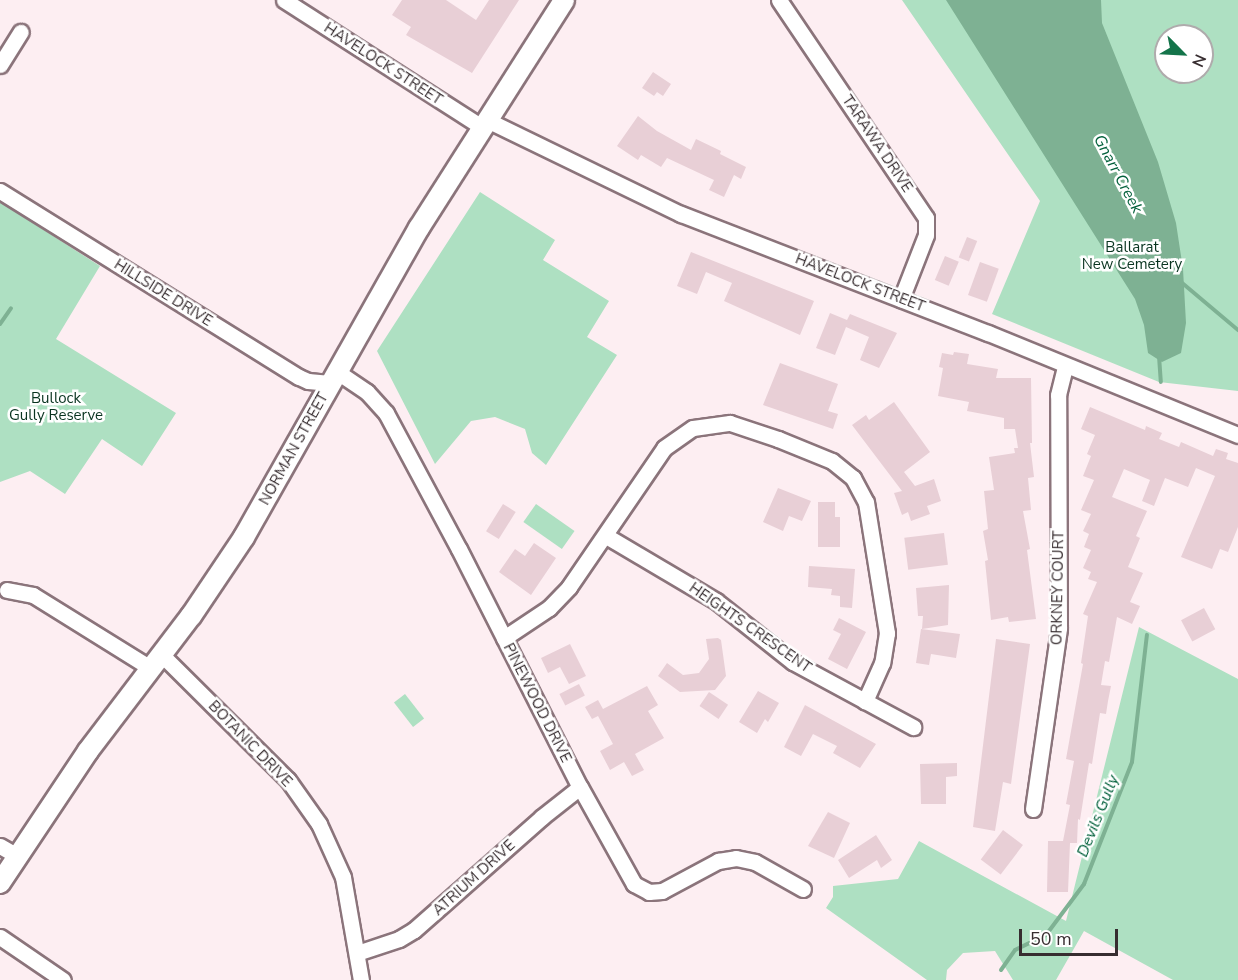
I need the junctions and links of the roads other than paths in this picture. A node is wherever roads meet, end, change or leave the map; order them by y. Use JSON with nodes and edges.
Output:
{"nodes":[{"id":1,"x":284,"y":0,"type":"edge"},
{"id":2,"x":564,"y":0,"type":"edge"},
{"id":3,"x":779,"y":0,"type":"edge"},
{"id":4,"x":21,"y":32,"type":"dead end"},
{"id":5,"x":0,"y":65,"type":"edge"},
{"id":6,"x":484,"y":124,"type":"junction"},
{"id":7,"x":0,"y":191,"type":"edge"},
{"id":8,"x":901,"y":299,"type":"junction"},
{"id":9,"x":1065,"y":366,"type":"junction"},
{"id":10,"x":333,"y":377,"type":"junction"},
{"id":11,"x":1238,"y":435,"type":"edge"},
{"id":12,"x":606,"y":536,"type":"junction"},
{"id":13,"x":7,"y":590,"type":"dead end"},
{"id":14,"x":504,"y":638,"type":"junction"},
{"id":15,"x":157,"y":662,"type":"junction"},
{"id":16,"x":865,"y":701,"type":"junction"},
{"id":17,"x":913,"y":727,"type":"dead end"},
{"id":18,"x":580,"y":787,"type":"junction"},
{"id":19,"x":1033,"y":809,"type":"dead end"},
{"id":20,"x":0,"y":846,"type":"edge"},
{"id":21,"x":17,"y":856,"type":"junction"},
{"id":22,"x":0,"y":883,"type":"edge"},
{"id":23,"x":803,"y":889,"type":"dead end"},
{"id":24,"x":0,"y":937,"type":"edge"},
{"id":25,"x":357,"y":953,"type":"junction"},
{"id":26,"x":63,"y":980,"type":"edge"},
{"id":27,"x":361,"y":980,"type":"edge"}],
"edges":[{"from":1,"to":6,"type":"street","name":"HAVELOCK STREET"},
{"from":2,"to":6,"type":"street","name":"NORMAN STREET"},
{"from":3,"to":8,"type":"street","name":"TARAWA DRIVE"},
{"from":4,"to":5,"type":"street"},
{"from":6,"to":8,"type":"street","name":"HAVELOCK STREET"},
{"from":6,"to":10,"type":"street","name":"NORMAN STREET"},
{"from":7,"to":10,"type":"street","name":"HILLSIDE DRIVE"},
{"from":8,"to":9,"type":"street","name":"HAVELOCK STREET"},
{"from":9,"to":11,"type":"street","name":"HAVELOCK STREET"},
{"from":9,"to":19,"type":"street","name":"ORKNEY COURT"},
{"from":10,"to":14,"type":"street","name":"PINEWOOD DRIVE"},
{"from":10,"to":15,"type":"street","name":"NORMAN STREET"},
{"from":12,"to":14,"type":"street"},
{"from":12,"to":16,"type":"street","name":"HEIGHTS CRESCENT"},
{"from":12,"to":16,"type":"street"},
{"from":13,"to":15,"type":"street","name":"BOTANIC DRIVE"},
{"from":14,"to":18,"type":"street","name":"PINEWOOD DRIVE"},
{"from":15,"to":21,"type":"street","name":"NORMAN STREET"},
{"from":15,"to":25,"type":"street","name":"BOTANIC DRIVE"},
{"from":16,"to":17,"type":"street","name":"HEIGHTS CRESCENT"},
{"from":18,"to":23,"type":"street","name":"PINEWOOD DRIVE"},
{"from":18,"to":25,"type":"street","name":"ATRIUM DRIVE"},
{"from":20,"to":21,"type":"street"},
{"from":21,"to":22,"type":"street","name":"NORMAN STREET"},
{"from":24,"to":26,"type":"street"},
{"from":25,"to":27,"type":"street","name":"BOTANIC DRIVE"}]}
